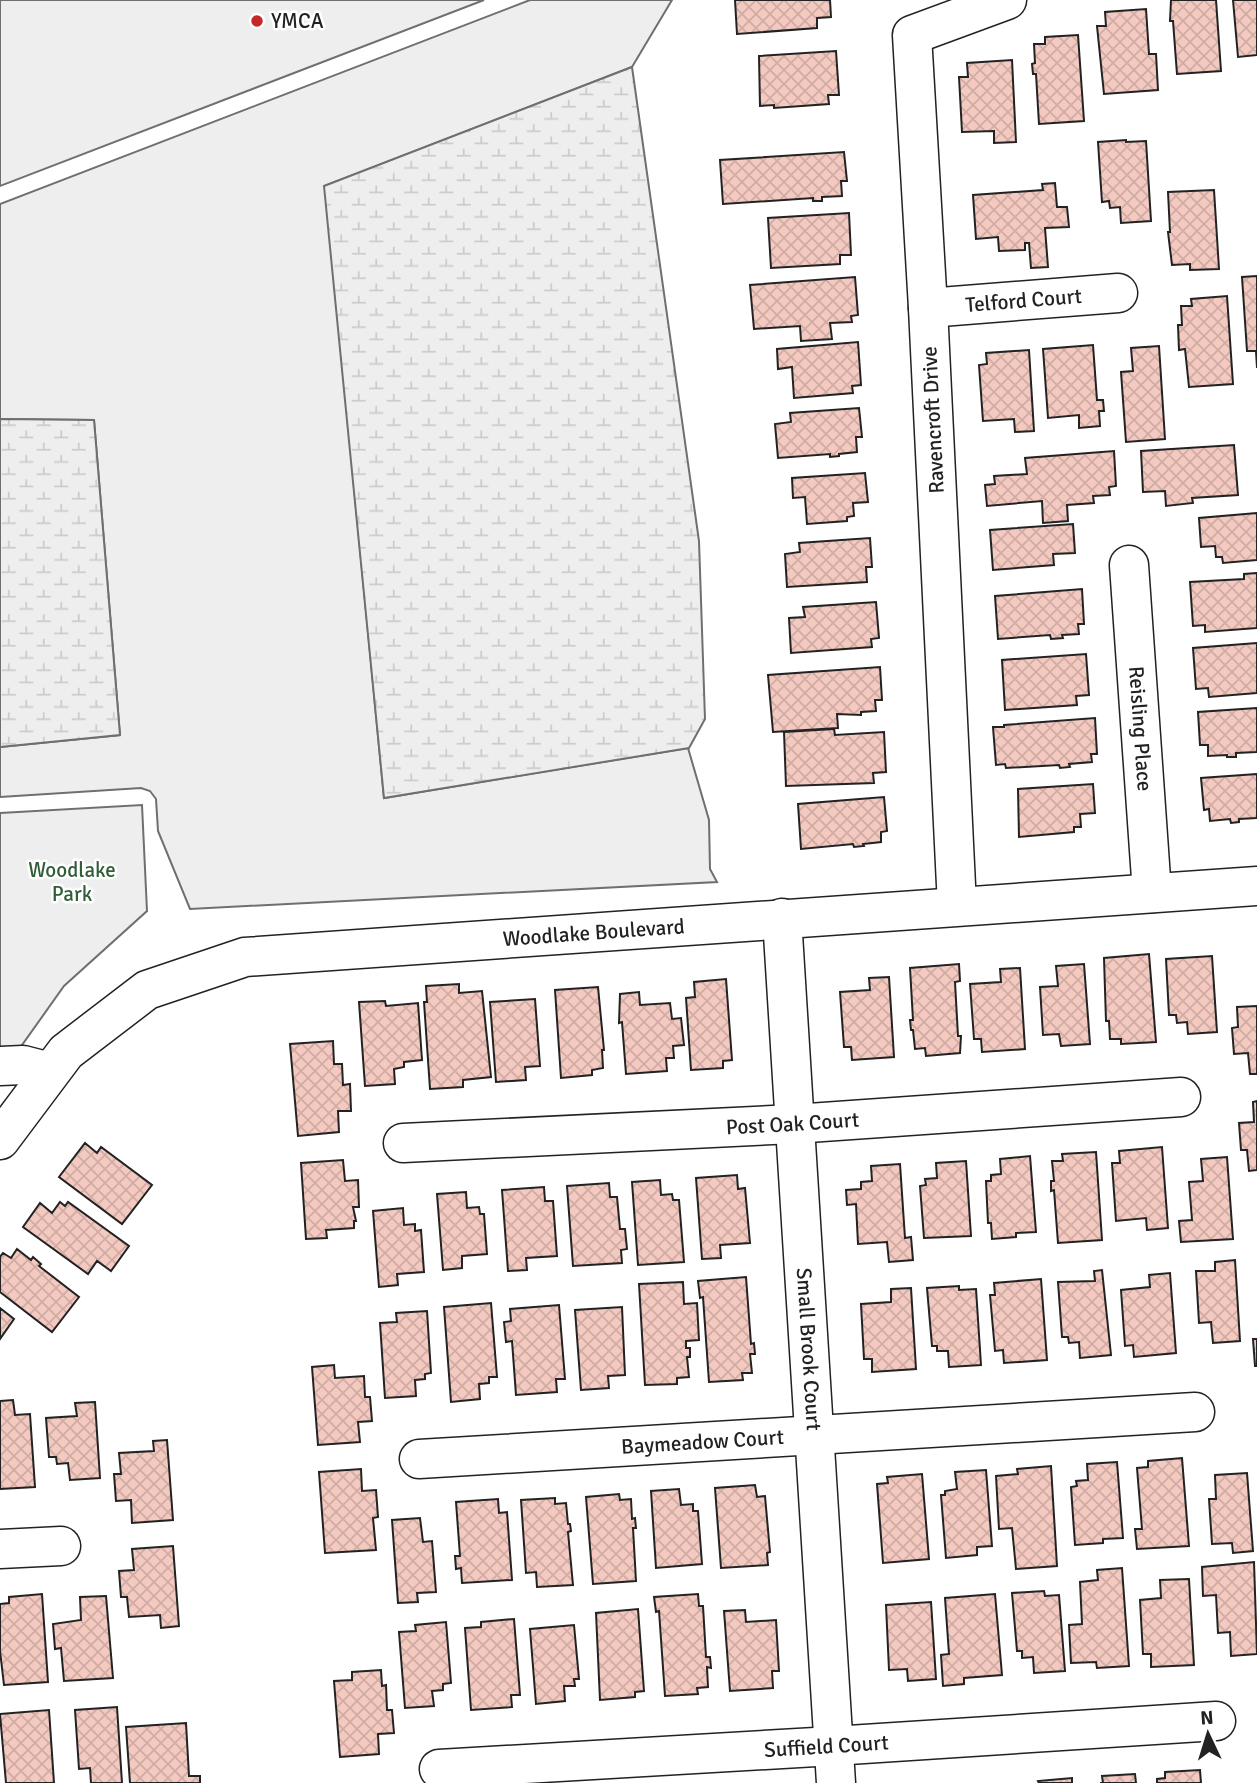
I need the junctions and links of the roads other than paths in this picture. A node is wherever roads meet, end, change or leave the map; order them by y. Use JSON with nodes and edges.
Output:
{"nodes":[{"id":1,"x":1007,"y":0,"type":"edge"},
{"id":2,"x":1118,"y":293,"type":"dead end"},
{"id":3,"x":928,"y":308,"type":"junction"},
{"id":4,"x":1129,"y":565,"type":"dead end"},
{"id":5,"x":1257,"y":886,"type":"edge"},
{"id":6,"x":1152,"y":893,"type":"junction"},
{"id":7,"x":957,"y":906,"type":"junction"},
{"id":8,"x":782,"y":918,"type":"junction"},
{"id":9,"x":0,"y":1066,"type":"edge"},
{"id":10,"x":50,"y":1072,"type":"junction"},
{"id":11,"x":1181,"y":1097,"type":"dead end"},
{"id":12,"x":794,"y":1124,"type":"junction"},
{"id":13,"x":0,"y":1140,"type":"edge"},
{"id":14,"x":403,"y":1143,"type":"dead end"},
{"id":15,"x":1195,"y":1412,"type":"dead end"},
{"id":16,"x":814,"y":1437,"type":"junction"},
{"id":17,"x":419,"y":1459,"type":"dead end"},
{"id":18,"x":61,"y":1546,"type":"dead end"},
{"id":19,"x":0,"y":1549,"type":"edge"},
{"id":20,"x":1216,"y":1721,"type":"dead end"},
{"id":21,"x":835,"y":1765,"type":"edge"},
{"id":22,"x":439,"y":1769,"type":"dead end"}],
"edges":[{"from":1,"to":3,"type":"street","name":"Ravencroft Drive"},
{"from":2,"to":3,"type":"street","name":"Telford Court"},
{"from":3,"to":7,"type":"street","name":"Ravencroft Drive"},
{"from":4,"to":6,"type":"street","name":"Reisling Place"},
{"from":5,"to":6,"type":"street","name":"Woodlake Boulevard"},
{"from":6,"to":7,"type":"street","name":"Woodlake Boulevard"},
{"from":7,"to":8,"type":"street","name":"Woodlake Boulevard"},
{"from":8,"to":10,"type":"street","name":"Woodlake Boulevard"},
{"from":8,"to":12,"type":"street","name":"Small Brook Court"},
{"from":9,"to":10,"type":"street"},
{"from":10,"to":13,"type":"street","name":"Woodlake Boulevard"},
{"from":11,"to":12,"type":"street","name":"Post Oak Court"},
{"from":12,"to":14,"type":"street","name":"Post Oak Court"},
{"from":12,"to":16,"type":"street","name":"Small Brook Court"},
{"from":15,"to":16,"type":"street","name":"Baymeadow Court"},
{"from":16,"to":17,"type":"street","name":"Baymeadow Court"},
{"from":16,"to":21,"type":"street","name":"Small Brook Court"},
{"from":18,"to":19,"type":"street"},
{"from":20,"to":21,"type":"street","name":"Suffield Court"},
{"from":21,"to":22,"type":"street","name":"Suffield Court"}]}
